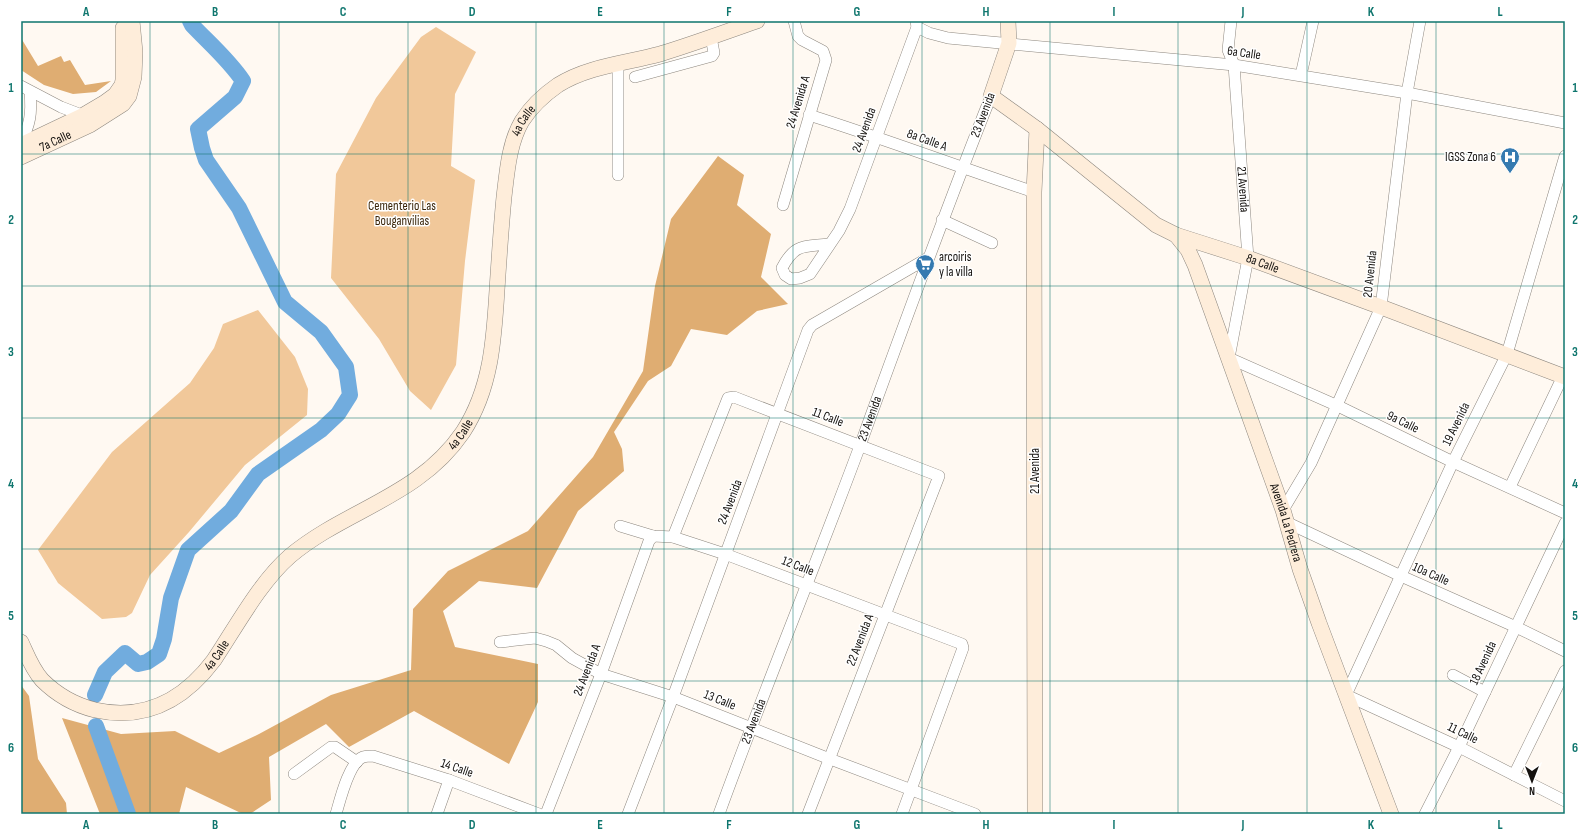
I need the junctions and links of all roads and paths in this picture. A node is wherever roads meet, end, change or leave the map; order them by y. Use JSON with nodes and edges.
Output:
{"nodes":[{"id":1,"x":123,"y":21,"type":"edge"},
{"id":2,"x":132,"y":21,"type":"edge"},
{"id":3,"x":757,"y":21,"type":"edge"},
{"id":4,"x":794,"y":21,"type":"edge"},
{"id":5,"x":1008,"y":21,"type":"edge"},
{"id":6,"x":1231,"y":21,"type":"edge"},
{"id":7,"x":1313,"y":21,"type":"edge"},
{"id":8,"x":1420,"y":21,"type":"edge"},
{"id":9,"x":916,"y":24,"type":"edge"},
{"id":10,"x":711,"y":37,"type":"junction"},
{"id":11,"x":1009,"y":43,"type":"junction"},
{"id":12,"x":618,"y":64,"type":"junction"},
{"id":13,"x":1234,"y":65,"type":"junction"},
{"id":14,"x":1301,"y":76,"type":"junction"},
{"id":15,"x":635,"y":77,"type":"dead end"},
{"id":16,"x":26,"y":89,"type":"edge"},
{"id":17,"x":126,"y":89,"type":"junction"},
{"id":18,"x":1407,"y":93,"type":"junction"},
{"id":19,"x":991,"y":96,"type":"junction"},
{"id":20,"x":809,"y":114,"type":"junction"},
{"id":21,"x":90,"y":121,"type":"junction"},
{"id":22,"x":1565,"y":123,"type":"edge"},
{"id":23,"x":1037,"y":129,"type":"junction"},
{"id":24,"x":877,"y":136,"type":"junction"},
{"id":25,"x":21,"y":144,"type":"edge"},
{"id":26,"x":1565,"y":156,"type":"edge"},
{"id":27,"x":21,"y":157,"type":"edge"},
{"id":28,"x":962,"y":168,"type":"junction"},
{"id":29,"x":618,"y":175,"type":"dead end"},
{"id":30,"x":1034,"y":192,"type":"junction"},
{"id":31,"x":783,"y":205,"type":"dead end"},
{"id":32,"x":942,"y":220,"type":"junction"},
{"id":33,"x":1176,"y":235,"type":"junction"},
{"id":34,"x":992,"y":243,"type":"dead end"},
{"id":35,"x":829,"y":244,"type":"dead end"},
{"id":36,"x":928,"y":258,"type":"junction"},
{"id":37,"x":1248,"y":258,"type":"junction"},
{"id":38,"x":1381,"y":307,"type":"junction"},
{"id":39,"x":1507,"y":354,"type":"junction"},
{"id":40,"x":1228,"y":358,"type":"junction"},
{"id":41,"x":1564,"y":376,"type":"edge"},
{"id":42,"x":1338,"y":406,"type":"junction"},
{"id":43,"x":778,"y":413,"type":"junction"},
{"id":44,"x":860,"y":444,"type":"junction"},
{"id":45,"x":1453,"y":462,"type":"junction"},
{"id":46,"x":939,"y":476,"type":"joint"},
{"id":47,"x":1510,"y":487,"type":"junction"},
{"id":48,"x":1565,"y":513,"type":"edge"},
{"id":49,"x":1284,"y":516,"type":"junction"},
{"id":50,"x":1565,"y":523,"type":"edge"},
{"id":51,"x":620,"y":526,"type":"dead end"},
{"id":52,"x":653,"y":536,"type":"junction"},
{"id":53,"x":673,"y":537,"type":"junction"},
{"id":54,"x":725,"y":554,"type":"junction"},
{"id":55,"x":1401,"y":576,"type":"junction"},
{"id":56,"x":806,"y":584,"type":"junction"},
{"id":57,"x":885,"y":615,"type":"junction"},
{"id":58,"x":1516,"y":627,"type":"junction"},
{"id":59,"x":21,"y":642,"type":"edge"},
{"id":60,"x":500,"y":642,"type":"dead end"},
{"id":61,"x":1565,"y":651,"type":"edge"},
{"id":62,"x":1565,"y":671,"type":"edge"},
{"id":63,"x":601,"y":674,"type":"junction"},
{"id":64,"x":1453,"y":675,"type":"dead end"},
{"id":65,"x":1485,"y":692,"type":"junction"},
{"id":66,"x":1346,"y":695,"type":"junction"},
{"id":67,"x":673,"y":697,"type":"junction"},
{"id":68,"x":750,"y":727,"type":"junction"},
{"id":69,"x":1459,"y":747,"type":"junction"},
{"id":70,"x":360,"y":759,"type":"junction"},
{"id":71,"x":830,"y":759,"type":"junction"},
{"id":72,"x":294,"y":774,"type":"dead end"},
{"id":73,"x":1514,"y":775,"type":"junction"},
{"id":74,"x":449,"y":780,"type":"junction"},
{"id":75,"x":911,"y":790,"type":"junction"},
{"id":76,"x":1565,"y":801,"type":"edge"},
{"id":77,"x":336,"y":814,"type":"edge"},
{"id":78,"x":437,"y":814,"type":"edge"},
{"id":79,"x":539,"y":814,"type":"edge"},
{"id":80,"x":546,"y":814,"type":"edge"},
{"id":81,"x":628,"y":814,"type":"edge"},
{"id":82,"x":719,"y":814,"type":"edge"},
{"id":83,"x":808,"y":814,"type":"edge"},
{"id":84,"x":902,"y":814,"type":"edge"},
{"id":85,"x":975,"y":814,"type":"edge"},
{"id":86,"x":1035,"y":814,"type":"edge"},
{"id":87,"x":1392,"y":814,"type":"edge"},
{"id":88,"x":1425,"y":814,"type":"edge"}],
"edges":[{"from":1,"to":17,"type":"street"},
{"from":2,"to":17,"type":"street"},
{"from":3,"to":10,"type":"street","name":"4a Calle"},
{"from":4,"to":20,"type":"street","name":"24 Avenida A"},
{"from":5,"to":11,"type":"street","name":"23 Avenida"},
{"from":6,"to":13,"type":"street","name":"21 Avenida"},
{"from":7,"to":14,"type":"street"},
{"from":8,"to":18,"type":"street","name":"20 Avenida"},
{"from":9,"to":11,"type":"street","name":"6a Calle"},
{"from":9,"to":24,"type":"street","name":"24 Avenida"},
{"from":10,"to":12,"type":"street","name":"4a Calle"},
{"from":10,"to":15,"type":"street"},
{"from":11,"to":13,"type":"street","name":"6a Calle"},
{"from":11,"to":19,"type":"street","name":"23 Avenida"},
{"from":12,"to":29,"type":"street"},
{"from":12,"to":59,"type":"street","name":"4a Calle"},
{"from":13,"to":14,"type":"street","name":"6a Calle"},
{"from":13,"to":37,"type":"street","name":"21 Avenida"},
{"from":14,"to":18,"type":"street","name":"6a Calle"},
{"from":16,"to":21,"type":"street"},
{"from":16,"to":25,"type":"street"},
{"from":17,"to":21,"type":"street"},
{"from":18,"to":22,"type":"street","name":"6a Calle"},
{"from":18,"to":38,"type":"street","name":"20 Avenida"},
{"from":19,"to":23,"type":"street","name":"8a Calle"},
{"from":19,"to":28,"type":"street","name":"23 Avenida"},
{"from":20,"to":24,"type":"street","name":"8a Calle A"},
{"from":20,"to":31,"type":"street","name":"24 Avenida A"},
{"from":21,"to":25,"type":"street","name":"7a Calle"},
{"from":21,"to":27,"type":"street","name":"7a Calle"},
{"from":23,"to":30,"type":"street","name":"21 Avenida"},
{"from":23,"to":33,"type":"street","name":"8a Calle"},
{"from":24,"to":28,"type":"street","name":"8a Calle A"},
{"from":24,"to":35,"type":"street","name":"24 Avenida"},
{"from":26,"to":39,"type":"street","name":"19 Avenida"},
{"from":28,"to":30,"type":"street","name":"8a Calle A"},
{"from":28,"to":32,"type":"street","name":"23 Avenida"},
{"from":30,"to":86,"type":"street","name":"21 Avenida"},
{"from":32,"to":34,"type":"street"},
{"from":32,"to":36,"type":"street","name":"23 Avenida"},
{"from":33,"to":37,"type":"street","name":"8a Calle"},
{"from":33,"to":40,"type":"street","name":"Avenida La Pedrera"},
{"from":36,"to":43,"type":"street","name":"24 Avenida"},
{"from":36,"to":44,"type":"street","name":"23 Avenida"},
{"from":37,"to":38,"type":"street","name":"8a Calle"},
{"from":37,"to":40,"type":"street","name":"21 Avenida"},
{"from":38,"to":39,"type":"street","name":"8a Calle"},
{"from":38,"to":42,"type":"street","name":"20 Avenida"},
{"from":39,"to":41,"type":"street","name":"8a Calle"},
{"from":39,"to":45,"type":"street","name":"19 Avenida"},
{"from":40,"to":42,"type":"street","name":"9a Calle"},
{"from":40,"to":49,"type":"street","name":"Avenida La Pedrera"},
{"from":41,"to":47,"type":"street"},
{"from":42,"to":45,"type":"street","name":"9a Calle"},
{"from":42,"to":49,"type":"street","name":"20 Avenida"},
{"from":43,"to":44,"type":"street","name":"11 Calle"},
{"from":43,"to":53,"type":"street","name":"11 Calle"},
{"from":43,"to":54,"type":"street","name":"24 Avenida"},
{"from":44,"to":46,"type":"street","name":"11 Calle"},
{"from":44,"to":56,"type":"street","name":"23 Avenida"},
{"from":45,"to":47,"type":"street","name":"9a Calle"},
{"from":45,"to":55,"type":"street","name":"19 Avenida"},
{"from":46,"to":57,"type":"street","name":"22 Avenida A"},
{"from":47,"to":48,"type":"street","name":"9a Calle"},
{"from":49,"to":55,"type":"street","name":"10a Calle"},
{"from":49,"to":66,"type":"street","name":"Avenida La Pedrera"},
{"from":50,"to":58,"type":"street","name":"18 Avenida"},
{"from":51,"to":52,"type":"street","name":"12 Calle"},
{"from":52,"to":53,"type":"street","name":"12 Calle"},
{"from":52,"to":63,"type":"street","name":"24 Avenida A"},
{"from":53,"to":54,"type":"street","name":"12 Calle"},
{"from":54,"to":56,"type":"street","name":"12 Calle"},
{"from":54,"to":67,"type":"street","name":"24 Avenida"},
{"from":55,"to":58,"type":"street","name":"10a Calle"},
{"from":55,"to":66,"type":"street","name":"19 Avenida"},
{"from":56,"to":57,"type":"street","name":"12 Calle"},
{"from":56,"to":68,"type":"street","name":"23 Avenida"},
{"from":57,"to":71,"type":"street","name":"22 Avenida A"},
{"from":57,"to":75,"type":"street","name":"12 Calle"},
{"from":58,"to":61,"type":"street","name":"10a Calle"},
{"from":58,"to":65,"type":"street","name":"18 Avenida"},
{"from":60,"to":63,"type":"street","name":"13 Calle"},
{"from":62,"to":73,"type":"street"},
{"from":63,"to":67,"type":"street","name":"13 Calle"},
{"from":63,"to":80,"type":"street","name":"24 Avenida A"},
{"from":64,"to":65,"type":"street"},
{"from":65,"to":69,"type":"street","name":"18 Avenida"},
{"from":66,"to":69,"type":"street","name":"11 Calle"},
{"from":66,"to":87,"type":"street","name":"Avenida La Pedrera"},
{"from":67,"to":68,"type":"street","name":"13 Calle"},
{"from":67,"to":81,"type":"street","name":"24 Avenida"},
{"from":68,"to":71,"type":"street","name":"13 Calle"},
{"from":68,"to":82,"type":"street","name":"23 Avenida"},
{"from":69,"to":73,"type":"street","name":"11 Calle"},
{"from":69,"to":88,"type":"street","name":"18 Avenida"},
{"from":70,"to":72,"type":"street"},
{"from":70,"to":74,"type":"street","name":"14 Calle"},
{"from":70,"to":77,"type":"street"},
{"from":71,"to":75,"type":"street","name":"13 Calle"},
{"from":71,"to":83,"type":"street","name":"22 Avenida A"},
{"from":73,"to":76,"type":"street","name":"11 Calle"},
{"from":74,"to":78,"type":"street"},
{"from":74,"to":79,"type":"street","name":"14 Calle"},
{"from":75,"to":84,"type":"street"},
{"from":75,"to":85,"type":"street","name":"13 Calle"}]}
